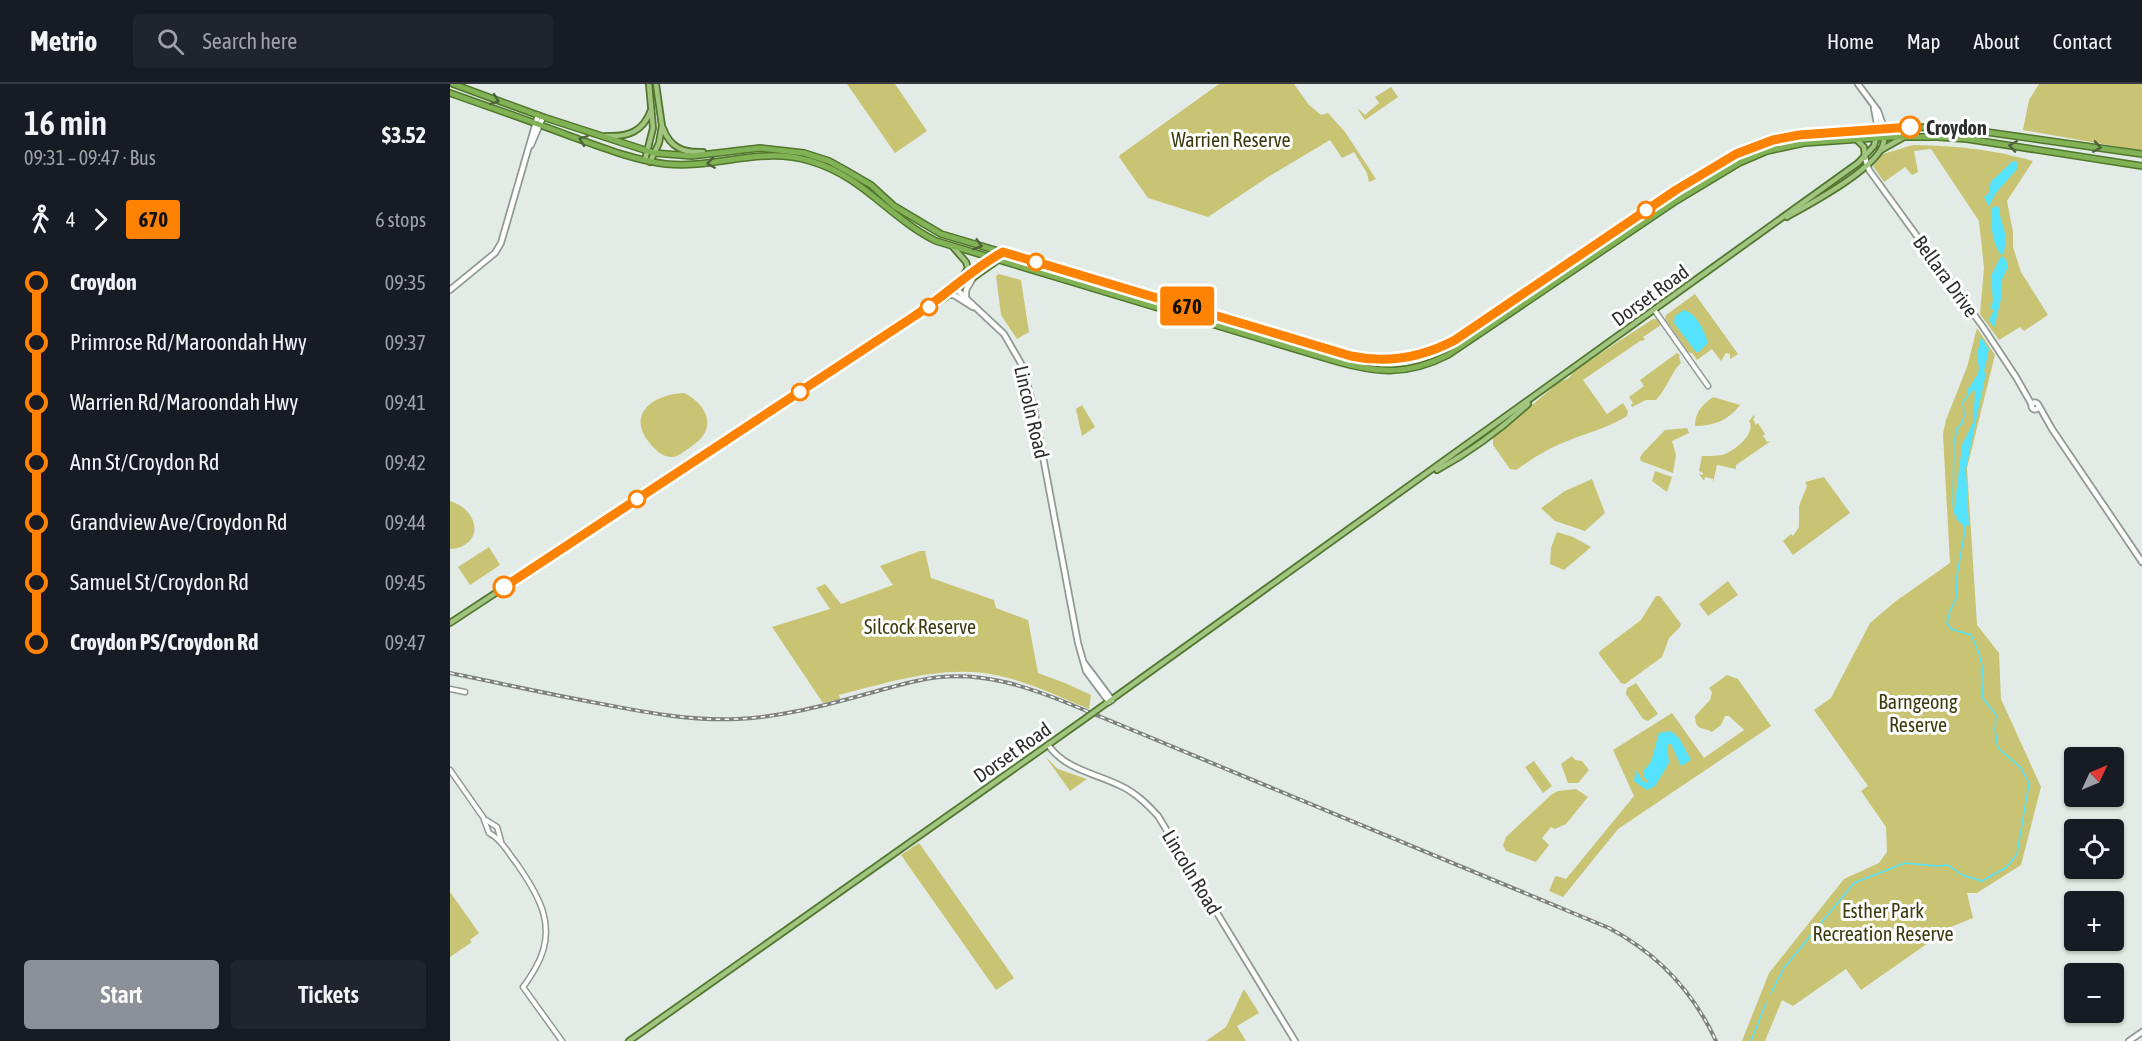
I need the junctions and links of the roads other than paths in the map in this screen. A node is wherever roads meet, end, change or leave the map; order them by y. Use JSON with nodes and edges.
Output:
{"nodes":[{"id":1,"x":453,"y":84,"type":"edge"},
{"id":2,"x":649,"y":84,"type":"edge"},
{"id":3,"x":656,"y":84,"type":"edge"},
{"id":4,"x":1858,"y":84,"type":"edge"},
{"id":5,"x":450,"y":93,"type":"edge"},
{"id":6,"x":652,"y":106,"type":"junction"},
{"id":7,"x":541,"y":116,"type":"junction"},
{"id":8,"x":538,"y":124,"type":"junction"},
{"id":9,"x":662,"y":126,"type":"junction"},
{"id":10,"x":653,"y":128,"type":"junction"},
{"id":11,"x":1881,"y":129,"type":"junction"},
{"id":12,"x":597,"y":135,"type":"junction"},
{"id":13,"x":1904,"y":137,"type":"junction"},
{"id":14,"x":1877,"y":138,"type":"junction"},
{"id":15,"x":1885,"y":138,"type":"junction"},
{"id":16,"x":1857,"y":140,"type":"junction"},
{"id":17,"x":1881,"y":150,"type":"junction"},
{"id":18,"x":647,"y":151,"type":"junction"},
{"id":19,"x":723,"y":152,"type":"junction"},
{"id":20,"x":654,"y":153,"type":"junction"},
{"id":21,"x":2142,"y":154,"type":"edge"},
{"id":22,"x":1865,"y":158,"type":"junction"},
{"id":23,"x":647,"y":161,"type":"junction"},
{"id":24,"x":1866,"y":165,"type":"junction"},
{"id":25,"x":2142,"y":166,"type":"edge"},
{"id":26,"x":1851,"y":168,"type":"junction"},
{"id":27,"x":1855,"y":174,"type":"junction"},
{"id":28,"x":1772,"y":226,"type":"junction"},
{"id":29,"x":953,"y":247,"type":"junction"},
{"id":30,"x":1003,"y":252,"type":"junction"},
{"id":31,"x":995,"y":259,"type":"junction"},
{"id":32,"x":973,"y":278,"type":"junction"},
{"id":33,"x":960,"y":280,"type":"junction"},
{"id":34,"x":955,"y":288,"type":"junction"},
{"id":35,"x":450,"y":290,"type":"edge"},
{"id":36,"x":949,"y":295,"type":"junction"},
{"id":37,"x":966,"y":298,"type":"junction"},
{"id":38,"x":932,"y":305,"type":"junction"},
{"id":39,"x":1655,"y":311,"type":"junction"},
{"id":40,"x":986,"y":315,"type":"junction"},
{"id":41,"x":1708,"y":387,"type":"dead end"},
{"id":42,"x":2142,"y":562,"type":"edge"},
{"id":43,"x":450,"y":623,"type":"edge"},
{"id":44,"x":1084,"y":662,"type":"junction"},
{"id":45,"x":450,"y":689,"type":"edge"},
{"id":46,"x":465,"y":692,"type":"dead end"},
{"id":47,"x":1099,"y":692,"type":"junction"},
{"id":48,"x":1111,"y":701,"type":"junction"},
{"id":49,"x":1098,"y":710,"type":"junction"},
{"id":50,"x":1048,"y":745,"type":"junction"},
{"id":51,"x":450,"y":770,"type":"edge"},
{"id":52,"x":491,"y":827,"type":"junction"},
{"id":53,"x":496,"y":834,"type":"junction"},
{"id":54,"x":2142,"y":1032,"type":"edge"},
{"id":55,"x":562,"y":1041,"type":"edge"},
{"id":56,"x":630,"y":1041,"type":"edge"},
{"id":57,"x":1295,"y":1041,"type":"edge"},
{"id":58,"x":2129,"y":1041,"type":"edge"}],
"edges":[{"from":1,"to":7,"type":"highway","one_way":true},
{"from":2,"to":6,"type":"main road"},
{"from":3,"to":9,"type":"main road"},
{"from":4,"to":11,"type":"main road"},
{"from":5,"to":8,"type":"highway"},
{"from":6,"to":10,"type":"main road"},
{"from":6,"to":12,"type":"main road"},
{"from":7,"to":8,"type":"main road"},
{"from":7,"to":12,"type":"highway"},
{"from":23,"to":8,"type":"highway","one_way":true},
{"from":8,"to":35,"type":"main road"},
{"from":9,"to":10,"type":"main road"},
{"from":9,"to":19,"type":"main road"},
{"from":9,"to":20,"type":"main road"},
{"from":10,"to":18,"type":"main road"},
{"from":11,"to":14,"type":"main road","name":"Dorset Road"},
{"from":11,"to":15,"type":"main road","name":"Dorset Road"},
{"from":11,"to":21,"type":"highway","one_way":true},
{"from":11,"to":30,"type":"highway"},
{"from":12,"to":18,"type":"highway"},
{"from":13,"to":15,"type":"highway"},
{"from":13,"to":17,"type":"main road"},
{"from":25,"to":13,"type":"highway","one_way":true},
{"from":14,"to":15,"type":"highway"},
{"from":14,"to":16,"type":"highway"},
{"from":14,"to":22,"type":"main road","name":"Dorset Road"},
{"from":15,"to":17,"type":"main road","name":"Dorset Road"},
{"from":16,"to":22,"type":"main road"},
{"from":16,"to":31,"type":"highway"},
{"from":17,"to":24,"type":"main road","name":"Dorset Road"},
{"from":18,"to":20,"type":"highway"},
{"from":18,"to":23,"type":"main road"},
{"from":19,"to":20,"type":"highway"},
{"from":19,"to":30,"type":"highway","one_way":true},
{"from":20,"to":23,"type":"main road"},
{"from":22,"to":24,"type":"main road","name":"Bellara Drive"},
{"from":22,"to":26,"type":"main road","name":"Dorset Road"},
{"from":29,"to":23,"type":"highway","one_way":true},
{"from":24,"to":27,"type":"main road","name":"Dorset Road"},
{"from":24,"to":42,"type":"main road","name":"Bellara Drive"},
{"from":26,"to":27,"type":"main road"},
{"from":26,"to":28,"type":"main road","name":"Dorset Road"},
{"from":27,"to":28,"type":"main road","name":"Dorset Road"},
{"from":28,"to":39,"type":"main road","name":"Dorset Road"},
{"from":29,"to":31,"type":"highway"},
{"from":29,"to":33,"type":"main road"},
{"from":30,"to":31,"type":"main road"},
{"from":31,"to":32,"type":"main road"},
{"from":31,"to":33,"type":"main road"},
{"from":32,"to":34,"type":"main road"},
{"from":32,"to":37,"type":"main road"},
{"from":33,"to":34,"type":"main road"},
{"from":34,"to":36,"type":"main road"},
{"from":34,"to":37,"type":"main road","name":"Lincoln Road"},
{"from":34,"to":38,"type":"main road"},
{"from":36,"to":38,"type":"main road"},
{"from":36,"to":40,"type":"main road","name":"Lincoln Road"},
{"from":37,"to":40,"type":"main road","name":"Lincoln Road"},
{"from":38,"to":43,"type":"main road"},
{"from":39,"to":41,"type":"street"},
{"from":39,"to":48,"type":"main road","name":"Dorset Road"},
{"from":40,"to":44,"type":"main road","name":"Lincoln Road"},
{"from":44,"to":47,"type":"main road","name":"Lincoln Road"},
{"from":44,"to":48,"type":"main road","name":"Lincoln Road"},
{"from":45,"to":46,"type":"street"},
{"from":47,"to":48,"type":"main road","name":"Lincoln Road"},
{"from":47,"to":49,"type":"main road"},
{"from":48,"to":49,"type":"main road","name":"Dorset Road"},
{"from":49,"to":50,"type":"main road","name":"Dorset Road","bridge":true},
{"from":50,"to":56,"type":"main road","name":"Dorset Road"},
{"from":50,"to":57,"type":"main road","name":"Lincoln Road"},
{"from":51,"to":52,"type":"street"},
{"from":52,"to":53,"type":"street"},
{"from":52,"to":53,"type":"street"},
{"from":53,"to":55,"type":"street"},
{"from":54,"to":58,"type":"main road"}]}
